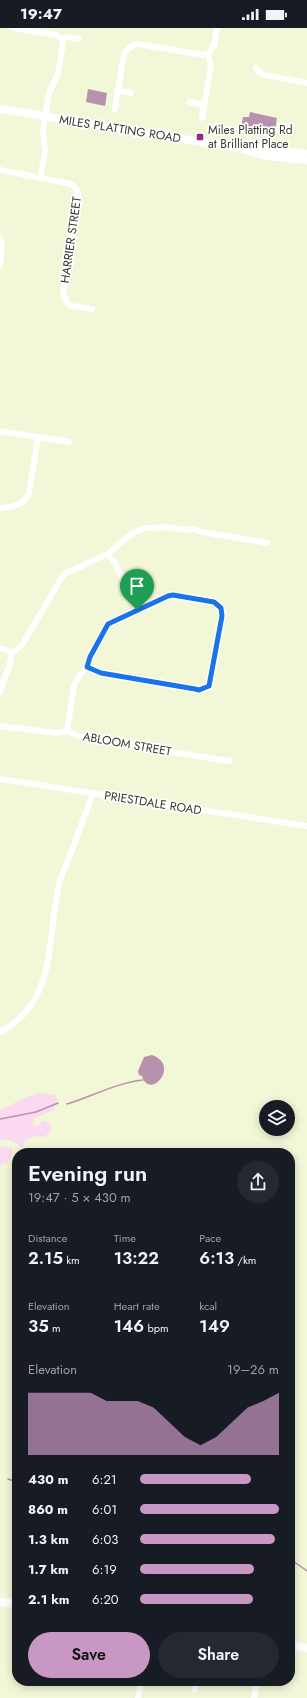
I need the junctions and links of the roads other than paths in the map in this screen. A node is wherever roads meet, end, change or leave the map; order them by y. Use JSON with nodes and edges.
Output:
{"nodes":[{"id":1,"x":13,"y":28,"type":"edge"},
{"id":2,"x":217,"y":28,"type":"edge"},
{"id":3,"x":62,"y":39,"type":"junction"},
{"id":4,"x":79,"y":39,"type":"dead end"},
{"id":5,"x":208,"y":54,"type":"junction"},
{"id":6,"x":256,"y":68,"type":"dead end"},
{"id":7,"x":307,"y":83,"type":"edge"},
{"id":8,"x":118,"y":90,"type":"junction"},
{"id":9,"x":131,"y":92,"type":"dead end"},
{"id":10,"x":190,"y":102,"type":"dead end"},
{"id":11,"x":204,"y":105,"type":"junction"},
{"id":12,"x":0,"y":109,"type":"edge"},
{"id":13,"x":115,"y":109,"type":"dead end"},
{"id":14,"x":45,"y":116,"type":"junction"},
{"id":15,"x":202,"y":118,"type":"dead end"},
{"id":16,"x":239,"y":148,"type":"junction"},
{"id":17,"x":307,"y":154,"type":"edge"},
{"id":18,"x":307,"y":160,"type":"edge"},
{"id":19,"x":0,"y":170,"type":"edge"},
{"id":20,"x":40,"y":178,"type":"junction"},
{"id":21,"x":0,"y":239,"type":"edge"},
{"id":22,"x":0,"y":265,"type":"edge"},
{"id":23,"x":92,"y":309,"type":"dead end"},
{"id":24,"x":0,"y":431,"type":"edge"},
{"id":25,"x":38,"y":437,"type":"junction"},
{"id":26,"x":69,"y":442,"type":"dead end"},
{"id":27,"x":0,"y":508,"type":"edge"},
{"id":28,"x":267,"y":543,"type":"dead end"},
{"id":29,"x":108,"y":554,"type":"junction"},
{"id":30,"x":137,"y":610,"type":"junction"},
{"id":31,"x":0,"y":648,"type":"edge"},
{"id":32,"x":11,"y":654,"type":"junction"},
{"id":33,"x":87,"y":667,"type":"junction"},
{"id":34,"x":0,"y":692,"type":"edge"},
{"id":35,"x":0,"y":726,"type":"edge"},
{"id":36,"x":67,"y":731,"type":"junction"},
{"id":37,"x":230,"y":761,"type":"dead end"},
{"id":38,"x":0,"y":778,"type":"edge"},
{"id":39,"x":93,"y":793,"type":"junction"},
{"id":40,"x":307,"y":826,"type":"edge"},
{"id":41,"x":0,"y":1032,"type":"edge"},
{"id":42,"x":0,"y":1602,"type":"edge"},
{"id":43,"x":12,"y":1603,"type":"edge"},
{"id":44,"x":295,"y":1646,"type":"edge"},
{"id":45,"x":307,"y":1648,"type":"edge"},
{"id":46,"x":140,"y":1686,"type":"edge"},
{"id":47,"x":195,"y":1686,"type":"edge"},
{"id":48,"x":255,"y":1686,"type":"edge"},
{"id":49,"x":195,"y":1690,"type":"dead end"},
{"id":50,"x":138,"y":1698,"type":"edge"},
{"id":51,"x":254,"y":1698,"type":"edge"}],
"edges":[{"from":1,"to":3,"type":"street"},
{"from":2,"to":5,"type":"street"},
{"from":3,"to":4,"type":"street"},
{"from":3,"to":14,"type":"street"},
{"from":5,"to":8,"type":"street"},
{"from":5,"to":11,"type":"street"},
{"from":6,"to":7,"type":"street"},
{"from":8,"to":9,"type":"street"},
{"from":8,"to":13,"type":"street"},
{"from":10,"to":11,"type":"street"},
{"from":11,"to":15,"type":"street"},
{"from":12,"to":14,"type":"main road","name":"MILES PLATTING ROAD"},
{"from":14,"to":16,"type":"main road","name":"MILES PLATTING ROAD"},
{"from":14,"to":20,"type":"street"},
{"from":16,"to":17,"type":"main road","name":"MILES PLATTING ROAD"},
{"from":16,"to":18,"type":"main road","name":"MILES PLATTING ROAD"},
{"from":19,"to":20,"type":"street","name":"HARRIER STREET"},
{"from":20,"to":23,"type":"street","name":"HARRIER STREET"},
{"from":21,"to":22,"type":"street"},
{"from":24,"to":25,"type":"street"},
{"from":25,"to":26,"type":"street"},
{"from":25,"to":27,"type":"street"},
{"from":28,"to":29,"type":"street"},
{"from":29,"to":30,"type":"street"},
{"from":29,"to":32,"type":"street"},
{"from":30,"to":33,"type":"street"},
{"from":30,"to":33,"type":"street"},
{"from":31,"to":32,"type":"street"},
{"from":32,"to":34,"type":"street"},
{"from":33,"to":36,"type":"street"},
{"from":35,"to":36,"type":"street","name":"ABLOOM STREET"},
{"from":36,"to":37,"type":"street","name":"ABLOOM STREET"},
{"from":38,"to":39,"type":"street","name":"PRIESTDALE ROAD"},
{"from":39,"to":40,"type":"street","name":"PRIESTDALE ROAD"},
{"from":39,"to":41,"type":"street"},
{"from":42,"to":43,"type":"main road"},
{"from":44,"to":45,"type":"main road"},
{"from":46,"to":50,"type":"street"},
{"from":47,"to":49,"type":"street"},
{"from":48,"to":51,"type":"street"}]}
